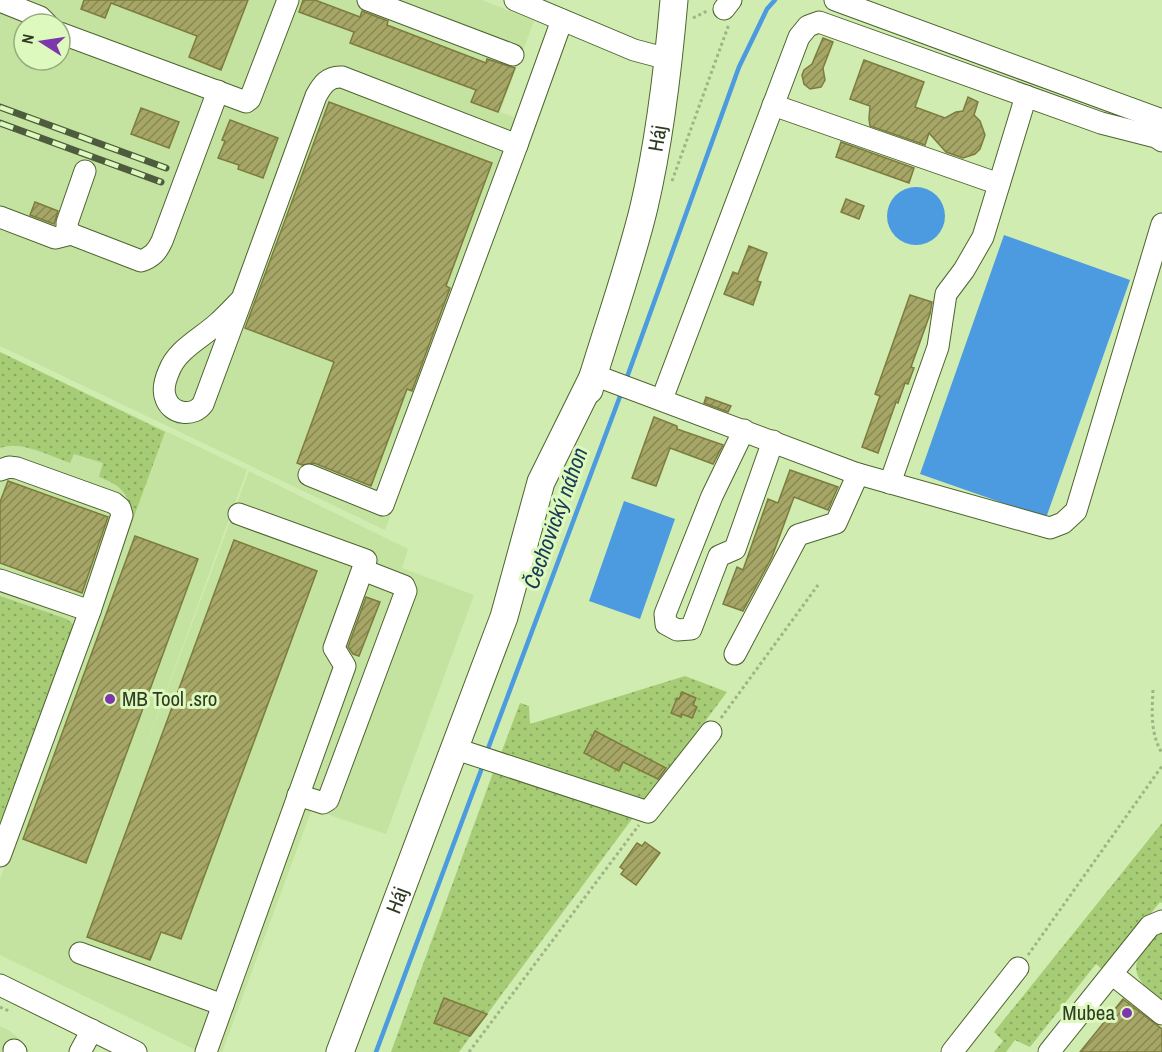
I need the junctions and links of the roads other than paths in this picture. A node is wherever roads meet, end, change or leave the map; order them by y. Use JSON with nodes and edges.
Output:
{"nodes":[{"id":1,"x":288,"y":0,"type":"edge"},
{"id":2,"x":368,"y":0,"type":"edge"},
{"id":3,"x":515,"y":0,"type":"edge"},
{"id":4,"x":674,"y":0,"type":"edge"},
{"id":5,"x":835,"y":0,"type":"edge"},
{"id":6,"x":0,"y":2,"type":"edge"},
{"id":7,"x":402,"y":6,"type":"edge"},
{"id":8,"x":37,"y":12,"type":"edge"},
{"id":9,"x":562,"y":20,"type":"junction"},
{"id":10,"x":72,"y":37,"type":"edge"},
{"id":11,"x":513,"y":55,"type":"dead end"},
{"id":12,"x":668,"y":59,"type":"junction"},
{"id":13,"x":218,"y":91,"type":"junction"},
{"id":14,"x":1026,"y":96,"type":"junction"},
{"id":15,"x":773,"y":105,"type":"junction"},
{"id":16,"x":1162,"y":120,"type":"edge"},
{"id":17,"x":1162,"y":141,"type":"edge"},
{"id":18,"x":517,"y":145,"type":"junction"},
{"id":19,"x":85,"y":171,"type":"dead end"},
{"id":20,"x":999,"y":184,"type":"junction"},
{"id":21,"x":0,"y":217,"type":"edge"},
{"id":22,"x":1162,"y":224,"type":"edge"},
{"id":23,"x":71,"y":234,"type":"junction"},
{"id":24,"x":242,"y":299,"type":"junction"},
{"id":25,"x":614,"y":382,"type":"junction"},
{"id":26,"x":662,"y":399,"type":"junction"},
{"id":27,"x":744,"y":430,"type":"junction"},
{"id":28,"x":773,"y":441,"type":"junction"},
{"id":29,"x":0,"y":470,"type":"edge"},
{"id":30,"x":858,"y":474,"type":"junction"},
{"id":31,"x":309,"y":475,"type":"dead end"},
{"id":32,"x":890,"y":483,"type":"junction"},
{"id":33,"x":239,"y":514,"type":"dead end"},
{"id":34,"x":692,"y":545,"type":"junction"},
{"id":35,"x":719,"y":556,"type":"junction"},
{"id":36,"x":363,"y":570,"type":"junction"},
{"id":37,"x":0,"y":580,"type":"edge"},
{"id":38,"x":90,"y":611,"type":"junction"},
{"id":39,"x":735,"y":654,"type":"dead end"},
{"id":40,"x":711,"y":732,"type":"road end"},
{"id":41,"x":477,"y":756,"type":"junction"},
{"id":42,"x":298,"y":795,"type":"junction"},
{"id":43,"x":0,"y":856,"type":"edge"},
{"id":44,"x":1162,"y":921,"type":"edge"},
{"id":45,"x":80,"y":953,"type":"dead end"},
{"id":46,"x":1018,"y":968,"type":"road end"},
{"id":47,"x":1112,"y":974,"type":"junction"},
{"id":48,"x":0,"y":985,"type":"edge"},
{"id":49,"x":223,"y":1005,"type":"junction"},
{"id":50,"x":1162,"y":1014,"type":"edge"},
{"id":51,"x":92,"y":1030,"type":"junction"},
{"id":52,"x":960,"y":1050,"type":"edge"},
{"id":53,"x":80,"y":1052,"type":"edge"},
{"id":54,"x":136,"y":1052,"type":"edge"},
{"id":55,"x":206,"y":1052,"type":"edge"},
{"id":56,"x":340,"y":1052,"type":"edge"},
{"id":57,"x":1049,"y":1052,"type":"edge"}],
"edges":[{"from":1,"to":13,"type":"street"},
{"from":2,"to":7,"type":"street"},
{"from":3,"to":9,"type":"street"},
{"from":4,"to":12,"type":"main road","name":"Háj"},
{"from":5,"to":16,"type":"street"},
{"from":6,"to":8,"type":"street"},
{"from":7,"to":11,"type":"street"},
{"from":9,"to":12,"type":"street"},
{"from":9,"to":18,"type":"street"},
{"from":10,"to":13,"type":"street"},
{"from":12,"to":25,"type":"main road","name":"Háj"},
{"from":13,"to":23,"type":"street"},
{"from":14,"to":15,"type":"street"},
{"from":14,"to":17,"type":"street"},
{"from":14,"to":20,"type":"street"},
{"from":15,"to":20,"type":"street"},
{"from":15,"to":26,"type":"street"},
{"from":18,"to":24,"type":"street"},
{"from":18,"to":31,"type":"street"},
{"from":19,"to":23,"type":"street"},
{"from":20,"to":32,"type":"street"},
{"from":21,"to":23,"type":"street"},
{"from":22,"to":32,"type":"street"},
{"from":24,"to":24,"type":"street"},
{"from":25,"to":26,"type":"street"},
{"from":25,"to":41,"type":"main road","name":"Háj"},
{"from":26,"to":27,"type":"street"},
{"from":27,"to":28,"type":"street"},
{"from":27,"to":34,"type":"street"},
{"from":28,"to":30,"type":"street"},
{"from":28,"to":35,"type":"street"},
{"from":29,"to":38,"type":"street"},
{"from":30,"to":32,"type":"street"},
{"from":30,"to":39,"type":"street"},
{"from":33,"to":36,"type":"street"},
{"from":34,"to":35,"type":"street"},
{"from":34,"to":35,"type":"street"},
{"from":36,"to":42,"type":"street"},
{"from":36,"to":42,"type":"street"},
{"from":37,"to":38,"type":"street"},
{"from":38,"to":43,"type":"street"},
{"from":40,"to":41,"type":"street"},
{"from":41,"to":56,"type":"main road","name":"Háj"},
{"from":42,"to":49,"type":"street"},
{"from":44,"to":47,"type":"street"},
{"from":45,"to":49,"type":"street"},
{"from":46,"to":52,"type":"street"},
{"from":47,"to":50,"type":"street"},
{"from":47,"to":57,"type":"street"},
{"from":48,"to":51,"type":"street"},
{"from":49,"to":55,"type":"street"},
{"from":51,"to":53,"type":"street"},
{"from":51,"to":54,"type":"street"}]}
